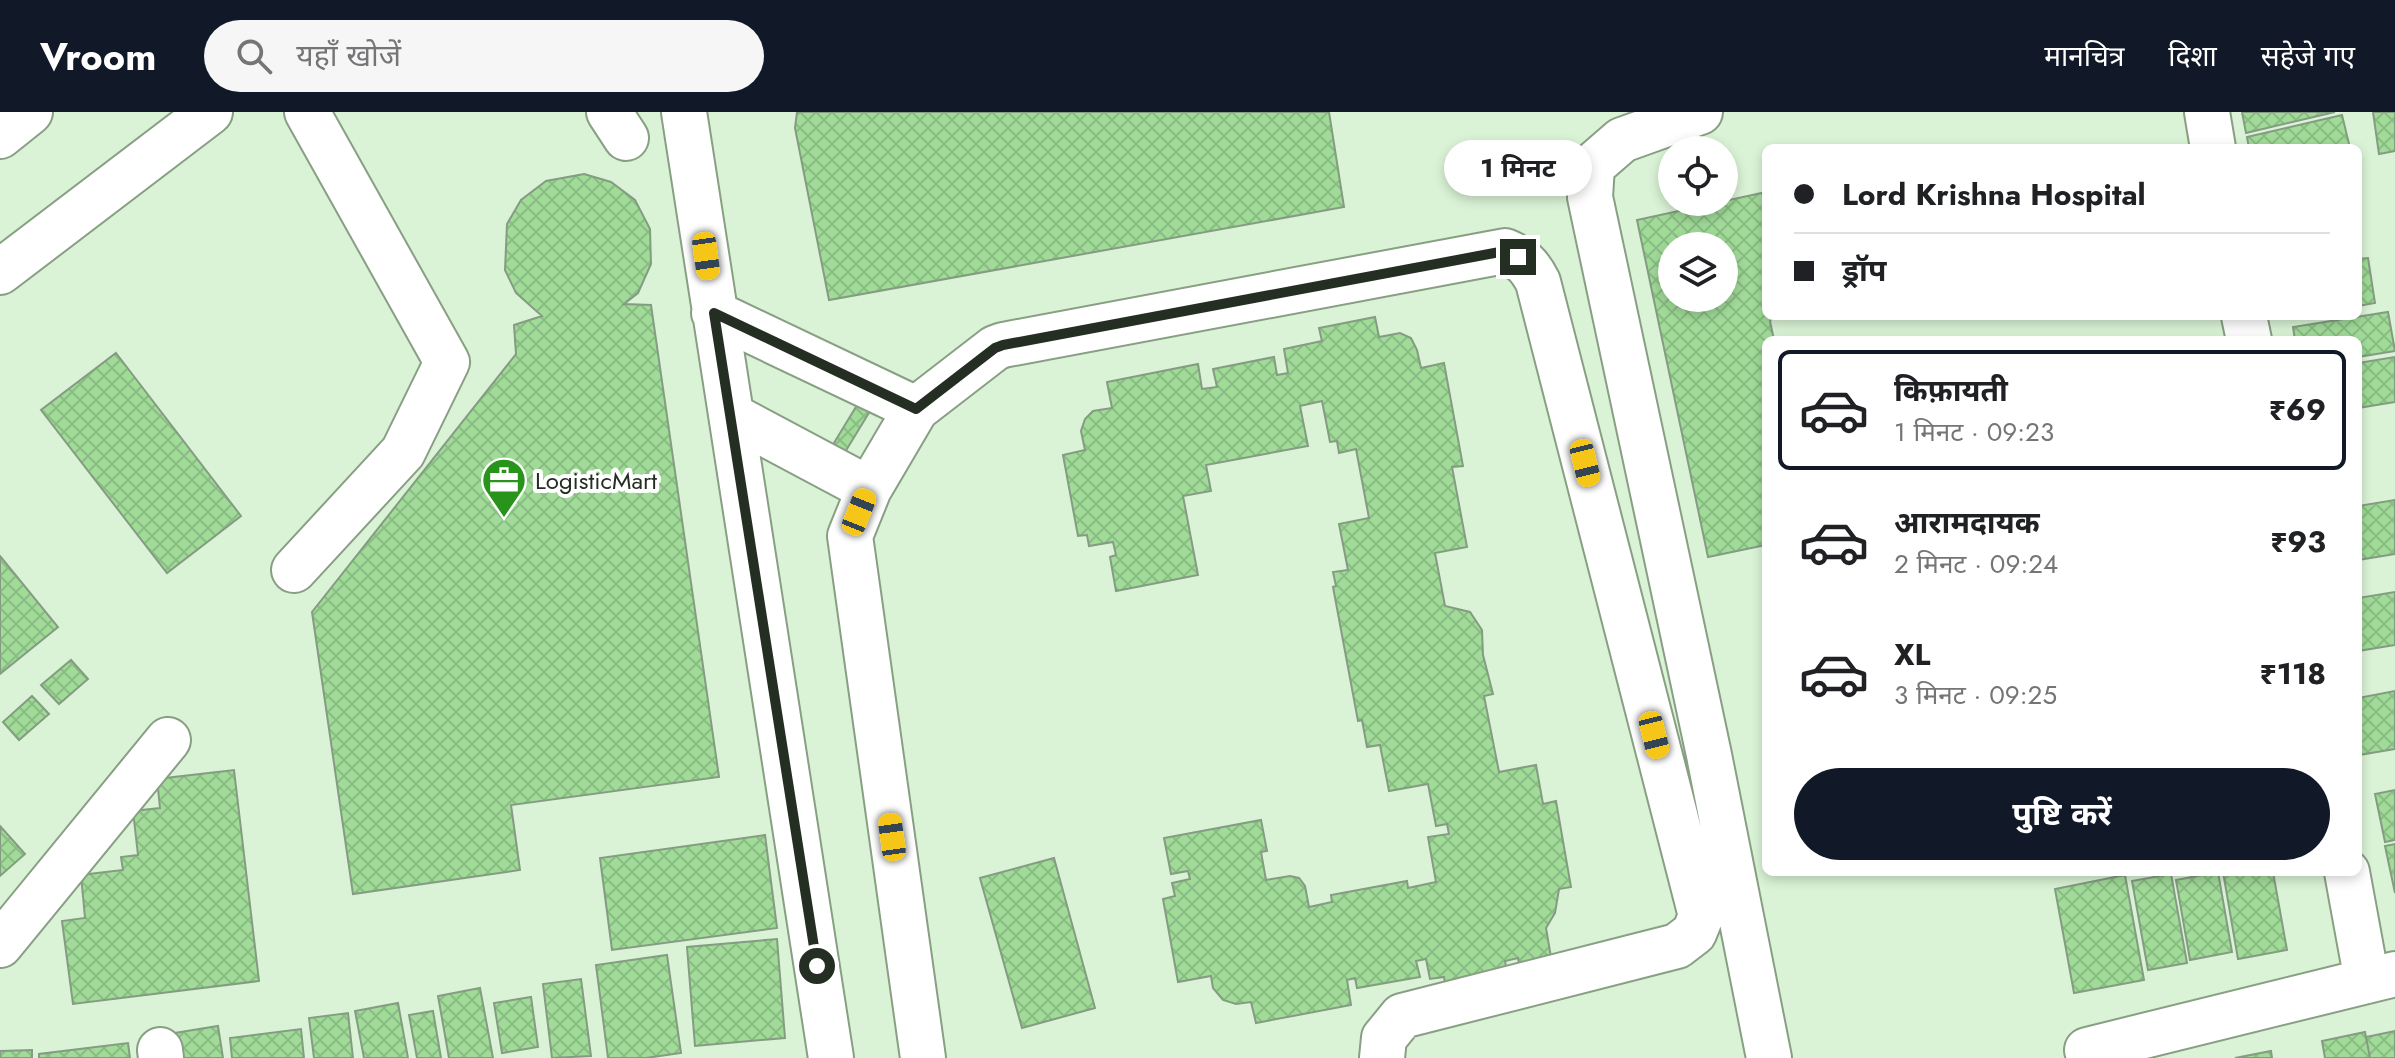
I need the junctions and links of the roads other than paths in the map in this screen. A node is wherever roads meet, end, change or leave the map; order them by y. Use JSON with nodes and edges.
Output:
{"nodes":[{"id":1,"x":30,"y":112,"type":"edge"},
{"id":2,"x":210,"y":112,"type":"edge"},
{"id":3,"x":307,"y":112,"type":"edge"},
{"id":4,"x":684,"y":112,"type":"edge"},
{"id":5,"x":1700,"y":112,"type":"edge"},
{"id":6,"x":2207,"y":112,"type":"edge"},
{"id":7,"x":0,"y":136,"type":"edge"},
{"id":8,"x":2212,"y":144,"type":"edge"},
{"id":9,"x":0,"y":272,"type":"edge"},
{"id":10,"x":714,"y":313,"type":"junction"},
{"id":11,"x":916,"y":409,"type":"junction"},
{"id":12,"x":732,"y":416,"type":"junction"},
{"id":13,"x":869,"y":489,"type":"junction"},
{"id":14,"x":294,"y":570,"type":"dead end"},
{"id":15,"x":168,"y":740,"type":"dead end"},
{"id":16,"x":2348,"y":876,"type":"edge"},
{"id":17,"x":0,"y":945,"type":"edge"},
{"id":18,"x":2381,"y":978,"type":"edge"},
{"id":19,"x":2087,"y":1050,"type":"dead end"},
{"id":20,"x":831,"y":1058,"type":"edge"},
{"id":21,"x":923,"y":1058,"type":"edge"},
{"id":22,"x":1382,"y":1058,"type":"edge"},
{"id":23,"x":1769,"y":1058,"type":"edge"}],
"edges":[{"from":1,"to":7,"type":"main road"},
{"from":2,"to":9,"type":"main road"},
{"from":3,"to":14,"type":"main road"},
{"from":4,"to":10,"type":"main road"},
{"from":5,"to":23,"type":"main road"},
{"from":6,"to":8,"type":"main road"},
{"from":10,"to":11,"type":"main road"},
{"from":10,"to":12,"type":"main road"},
{"from":11,"to":13,"type":"main road"},
{"from":11,"to":22,"type":"main road"},
{"from":12,"to":13,"type":"main road"},
{"from":12,"to":20,"type":"main road"},
{"from":13,"to":21,"type":"main road"},
{"from":15,"to":17,"type":"main road"},
{"from":16,"to":18,"type":"main road"},
{"from":18,"to":19,"type":"main road"}]}
